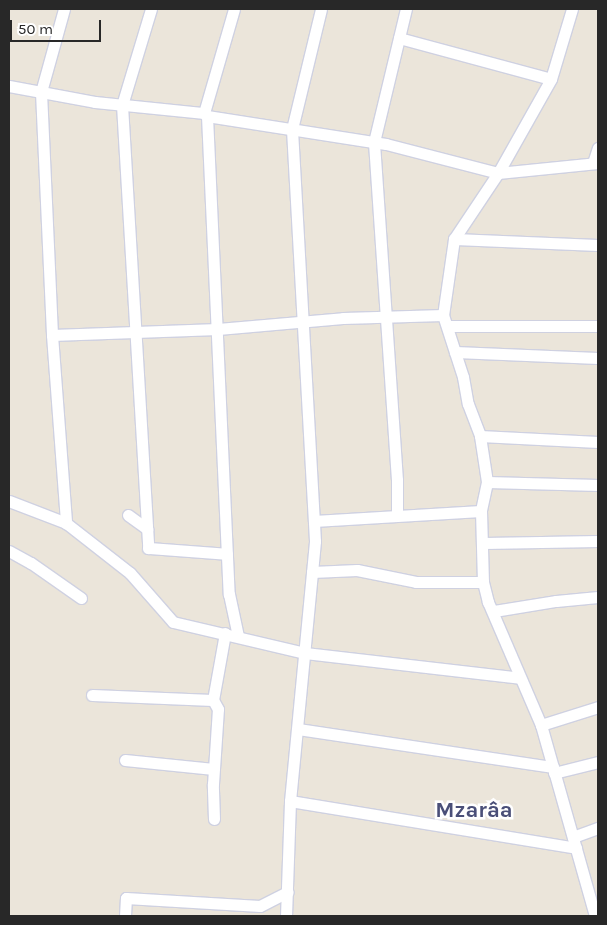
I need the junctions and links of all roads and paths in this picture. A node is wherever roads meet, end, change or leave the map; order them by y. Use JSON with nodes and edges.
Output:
{"nodes":[{"id":1,"x":64,"y":9,"type":"edge"},
{"id":2,"x":151,"y":9,"type":"edge"},
{"id":3,"x":234,"y":9,"type":"edge"},
{"id":4,"x":321,"y":9,"type":"edge"},
{"id":5,"x":406,"y":9,"type":"edge"},
{"id":6,"x":572,"y":9,"type":"edge"},
{"id":7,"x":399,"y":38,"type":"junction"},
{"id":8,"x":550,"y":79,"type":"junction"},
{"id":9,"x":9,"y":86,"type":"edge"},
{"id":10,"x":41,"y":92,"type":"junction"},
{"id":11,"x":122,"y":105,"type":"junction"},
{"id":12,"x":206,"y":114,"type":"junction"},
{"id":13,"x":292,"y":129,"type":"junction"},
{"id":14,"x":374,"y":142,"type":"junction"},
{"id":15,"x":598,"y":148,"type":"edge"},
{"id":16,"x":596,"y":163,"type":"edge"},
{"id":17,"x":498,"y":173,"type":"junction"},
{"id":18,"x":454,"y":239,"type":"junction"},
{"id":19,"x":598,"y":245,"type":"edge"},
{"id":20,"x":386,"y":316,"type":"junction"},
{"id":21,"x":446,"y":320,"type":"junction"},
{"id":22,"x":302,"y":323,"type":"junction"},
{"id":23,"x":598,"y":326,"type":"edge"},
{"id":24,"x":218,"y":329,"type":"junction"},
{"id":25,"x":135,"y":331,"type":"junction"},
{"id":26,"x":52,"y":335,"type":"junction"},
{"id":27,"x":455,"y":352,"type":"junction"},
{"id":28,"x":598,"y":358,"type":"edge"},
{"id":29,"x":480,"y":436,"type":"junction"},
{"id":30,"x":598,"y":442,"type":"edge"},
{"id":31,"x":488,"y":482,"type":"junction"},
{"id":32,"x":598,"y":485,"type":"edge"},
{"id":33,"x":9,"y":501,"type":"edge"},
{"id":34,"x":481,"y":511,"type":"junction"},
{"id":35,"x":128,"y":515,"type":"dead end"},
{"id":36,"x":397,"y":515,"type":"junction"},
{"id":37,"x":314,"y":521,"type":"junction"},
{"id":38,"x":66,"y":523,"type":"junction"},
{"id":39,"x":146,"y":529,"type":"junction"},
{"id":40,"x":598,"y":542,"type":"edge"},
{"id":41,"x":484,"y":543,"type":"junction"},
{"id":42,"x":9,"y":551,"type":"edge"},
{"id":43,"x":227,"y":554,"type":"junction"},
{"id":44,"x":312,"y":572,"type":"junction"},
{"id":45,"x":483,"y":582,"type":"junction"},
{"id":46,"x":598,"y":597,"type":"edge"},
{"id":47,"x":81,"y":598,"type":"dead end"},
{"id":48,"x":494,"y":611,"type":"junction"},
{"id":49,"x":225,"y":633,"type":"junction"},
{"id":50,"x":238,"y":636,"type":"junction"},
{"id":51,"x":305,"y":653,"type":"junction"},
{"id":52,"x":520,"y":678,"type":"junction"},
{"id":53,"x":92,"y":695,"type":"dead end"},
{"id":54,"x":213,"y":700,"type":"junction"},
{"id":55,"x":598,"y":708,"type":"edge"},
{"id":56,"x":541,"y":725,"type":"junction"},
{"id":57,"x":298,"y":729,"type":"junction"},
{"id":58,"x":125,"y":760,"type":"dead end"},
{"id":59,"x":598,"y":762,"type":"edge"},
{"id":60,"x":214,"y":769,"type":"junction"},
{"id":61,"x":554,"y":770,"type":"junction"},
{"id":62,"x":290,"y":801,"type":"junction"},
{"id":63,"x":214,"y":819,"type":"dead end"},
{"id":64,"x":598,"y":828,"type":"edge"},
{"id":65,"x":575,"y":843,"type":"junction"},
{"id":66,"x":593,"y":890,"type":"edge"},
{"id":67,"x":288,"y":892,"type":"junction"},
{"id":68,"x":125,"y":916,"type":"edge"},
{"id":69,"x":286,"y":916,"type":"edge"},
{"id":70,"x":595,"y":916,"type":"edge"}],
"edges":[{"from":1,"to":10,"type":"street"},
{"from":2,"to":11,"type":"street"},
{"from":3,"to":12,"type":"street"},
{"from":4,"to":13,"type":"street"},
{"from":5,"to":7,"type":"street"},
{"from":6,"to":8,"type":"street"},
{"from":7,"to":8,"type":"street"},
{"from":7,"to":14,"type":"street"},
{"from":8,"to":17,"type":"street"},
{"from":9,"to":10,"type":"street"},
{"from":10,"to":11,"type":"street"},
{"from":10,"to":26,"type":"street"},
{"from":11,"to":12,"type":"street"},
{"from":11,"to":25,"type":"street"},
{"from":12,"to":13,"type":"street"},
{"from":12,"to":24,"type":"street"},
{"from":13,"to":14,"type":"street"},
{"from":13,"to":22,"type":"street"},
{"from":14,"to":17,"type":"street"},
{"from":14,"to":20,"type":"street"},
{"from":15,"to":16,"type":"street"},
{"from":16,"to":17,"type":"street"},
{"from":17,"to":18,"type":"street"},
{"from":18,"to":19,"type":"street"},
{"from":18,"to":21,"type":"street"},
{"from":20,"to":21,"type":"street"},
{"from":20,"to":22,"type":"street"},
{"from":20,"to":36,"type":"street"},
{"from":21,"to":23,"type":"street"},
{"from":21,"to":27,"type":"street"},
{"from":22,"to":24,"type":"street"},
{"from":22,"to":37,"type":"street"},
{"from":24,"to":25,"type":"street"},
{"from":24,"to":43,"type":"street"},
{"from":25,"to":26,"type":"street"},
{"from":25,"to":39,"type":"street"},
{"from":26,"to":38,"type":"street"},
{"from":27,"to":28,"type":"street"},
{"from":27,"to":29,"type":"street"},
{"from":29,"to":30,"type":"street"},
{"from":29,"to":31,"type":"street"},
{"from":31,"to":32,"type":"street"},
{"from":31,"to":34,"type":"street"},
{"from":33,"to":38,"type":"street"},
{"from":34,"to":36,"type":"street"},
{"from":34,"to":41,"type":"street"},
{"from":35,"to":39,"type":"street"},
{"from":36,"to":37,"type":"street"},
{"from":37,"to":44,"type":"street"},
{"from":38,"to":49,"type":"street"},
{"from":39,"to":43,"type":"street"},
{"from":40,"to":41,"type":"street"},
{"from":41,"to":45,"type":"street"},
{"from":42,"to":47,"type":"street"},
{"from":43,"to":50,"type":"street"},
{"from":44,"to":45,"type":"street"},
{"from":44,"to":51,"type":"street"},
{"from":45,"to":48,"type":"street"},
{"from":46,"to":48,"type":"street"},
{"from":48,"to":52,"type":"street"},
{"from":49,"to":50,"type":"street"},
{"from":49,"to":54,"type":"street"},
{"from":50,"to":51,"type":"street"},
{"from":51,"to":52,"type":"street"},
{"from":51,"to":57,"type":"street"},
{"from":52,"to":56,"type":"street"},
{"from":53,"to":54,"type":"street"},
{"from":54,"to":60,"type":"street"},
{"from":55,"to":56,"type":"street"},
{"from":56,"to":61,"type":"street"},
{"from":57,"to":61,"type":"street"},
{"from":57,"to":62,"type":"street"},
{"from":58,"to":60,"type":"street"},
{"from":59,"to":61,"type":"street"},
{"from":60,"to":63,"type":"street"},
{"from":61,"to":65,"type":"street"},
{"from":62,"to":65,"type":"street"},
{"from":62,"to":67,"type":"street"},
{"from":64,"to":65,"type":"street"},
{"from":65,"to":66,"type":"street"},
{"from":66,"to":70,"type":"street"},
{"from":67,"to":68,"type":"street"},
{"from":67,"to":69,"type":"street"}]}
